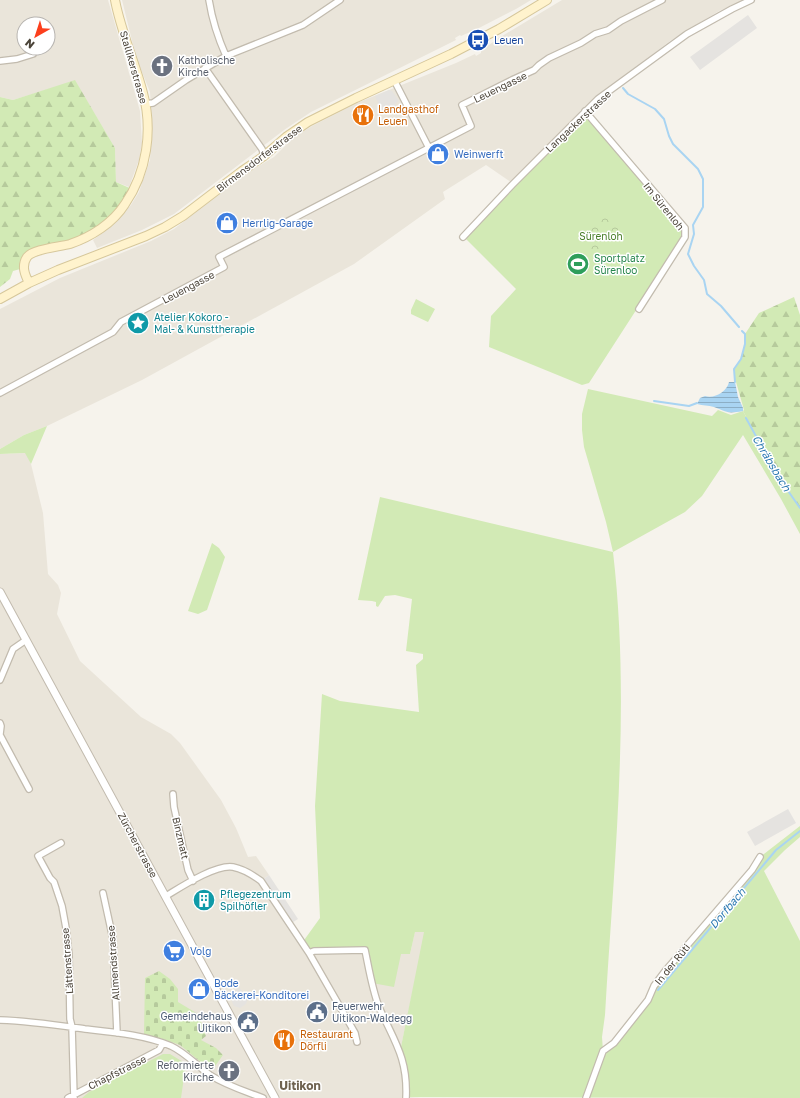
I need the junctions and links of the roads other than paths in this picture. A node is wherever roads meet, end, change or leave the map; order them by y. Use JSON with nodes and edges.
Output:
{"nodes":[{"id":1,"x":115,"y":0,"type":"edge"},
{"id":2,"x":209,"y":0,"type":"edge"},
{"id":3,"x":340,"y":0,"type":"edge"},
{"id":4,"x":547,"y":0,"type":"edge"},
{"id":5,"x":662,"y":0,"type":"edge"},
{"id":6,"x":751,"y":0,"type":"edge"},
{"id":7,"x":27,"y":56,"type":"edge"},
{"id":8,"x":226,"y":56,"type":"junction"},
{"id":9,"x":0,"y":61,"type":"edge"},
{"id":10,"x":205,"y":68,"type":"junction"},
{"id":11,"x":394,"y":80,"type":"junction"},
{"id":12,"x":145,"y":104,"type":"junction"},
{"id":13,"x":585,"y":111,"type":"junction"},
{"id":14,"x":429,"y":148,"type":"junction"},
{"id":15,"x":264,"y":156,"type":"junction"},
{"id":16,"x":463,"y":237,"type":"dead end"},
{"id":17,"x":29,"y":283,"type":"junction"},
{"id":18,"x":0,"y":298,"type":"edge"},
{"id":19,"x":639,"y":309,"type":"dead end"},
{"id":20,"x":0,"y":392,"type":"edge"},
{"id":21,"x":0,"y":592,"type":"edge"},
{"id":22,"x":26,"y":640,"type":"junction"},
{"id":23,"x":0,"y":680,"type":"edge"},
{"id":24,"x":0,"y":723,"type":"edge"},
{"id":25,"x":0,"y":734,"type":"edge"},
{"id":26,"x":29,"y":789,"type":"dead end"},
{"id":27,"x":174,"y":794,"type":"dead end"},
{"id":28,"x":61,"y":843,"type":"dead end"},
{"id":29,"x":760,"y":857,"type":"dead end"},
{"id":30,"x":193,"y":880,"type":"junction"},
{"id":31,"x":103,"y":893,"type":"dead end"},
{"id":32,"x":166,"y":896,"type":"junction"},
{"id":33,"x":309,"y":953,"type":"junction"},
{"id":34,"x":0,"y":1020,"type":"edge"},
{"id":35,"x":72,"y":1027,"type":"junction"},
{"id":36,"x":117,"y":1033,"type":"junction"},
{"id":37,"x":357,"y":1042,"type":"dead end"},
{"id":38,"x":163,"y":1043,"type":"junction"},
{"id":39,"x":74,"y":1096,"type":"edge"},
{"id":40,"x":274,"y":1097,"type":"edge"},
{"id":41,"x":68,"y":1098,"type":"edge"},
{"id":42,"x":264,"y":1098,"type":"edge"},
{"id":43,"x":406,"y":1098,"type":"edge"},
{"id":44,"x":586,"y":1098,"type":"edge"}],
"edges":[{"from":1,"to":12,"type":"main road","name":"Stallikerstrasse"},
{"from":2,"to":8,"type":"street"},
{"from":3,"to":8,"type":"street"},
{"from":4,"to":11,"type":"main road","name":"Birmensdorferstrasse"},
{"from":5,"to":14,"type":"street","name":"Leuengasse"},
{"from":6,"to":13,"type":"street","name":"Langackerstrasse"},
{"from":7,"to":9,"type":"street"},
{"from":8,"to":10,"type":"street"},
{"from":10,"to":12,"type":"street"},
{"from":10,"to":15,"type":"street"},
{"from":11,"to":14,"type":"street"},
{"from":11,"to":15,"type":"main road","name":"Birmensdorferstrasse"},
{"from":12,"to":17,"type":"main road","name":"Stallikerstrasse"},
{"from":13,"to":16,"type":"street","name":"Langackerstrasse"},
{"from":13,"to":19,"type":"street","name":"Im Sürenloh"},
{"from":14,"to":20,"type":"street","name":"Leuengasse"},
{"from":15,"to":17,"type":"main road","name":"Birmensdorferstrasse"},
{"from":17,"to":18,"type":"main road","name":"Birmensdorferstrasse"},
{"from":21,"to":22,"type":"street","name":"Zürcherstrasse"},
{"from":22,"to":23,"type":"street"},
{"from":22,"to":32,"type":"street","name":"Zürcherstrasse"},
{"from":24,"to":25,"type":"street"},
{"from":25,"to":26,"type":"street"},
{"from":27,"to":30,"type":"street","name":"Binzmatt"},
{"from":28,"to":35,"type":"street","name":"Lättenstrasse"},
{"from":29,"to":44,"type":"street","name":"In der Rüti"},
{"from":30,"to":32,"type":"street"},
{"from":30,"to":33,"type":"street"},
{"from":31,"to":36,"type":"street","name":"Allmendstrasse"},
{"from":32,"to":40,"type":"street","name":"Zürcherstrasse"},
{"from":33,"to":37,"type":"street"},
{"from":33,"to":43,"type":"street"},
{"from":34,"to":35,"type":"street"},
{"from":35,"to":36,"type":"street"},
{"from":35,"to":39,"type":"street","name":"Lättenstrasse"},
{"from":36,"to":38,"type":"street"},
{"from":38,"to":39,"type":"street","name":"Chapfstrasse"},
{"from":38,"to":42,"type":"street"},
{"from":39,"to":41,"type":"street","name":"Chapfstrasse"},
{"from":40,"to":42,"type":"street"}]}
